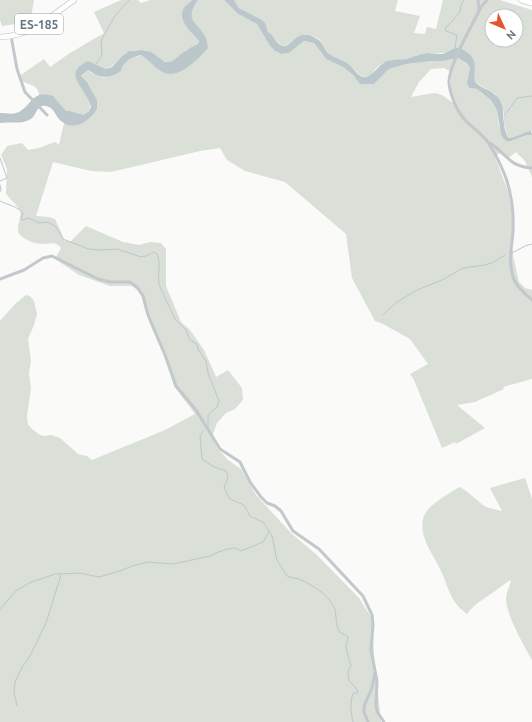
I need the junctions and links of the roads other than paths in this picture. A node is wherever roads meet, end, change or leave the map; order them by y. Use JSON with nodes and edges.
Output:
{"nodes":[{"id":1,"x":74,"y":0,"type":"edge"},
{"id":2,"x":478,"y":0,"type":"edge"},
{"id":3,"x":487,"y":0,"type":"edge"},
{"id":4,"x":521,"y":0,"type":"edge"},
{"id":5,"x":532,"y":3,"type":"edge"},
{"id":6,"x":478,"y":12,"type":"junction"},
{"id":7,"x":11,"y":36,"type":"junction"},
{"id":8,"x":0,"y":37,"type":"edge"},
{"id":9,"x":47,"y":115,"type":"dead end"},
{"id":10,"x":488,"y":142,"type":"junction"},
{"id":11,"x":532,"y":168,"type":"edge"},
{"id":12,"x":0,"y":278,"type":"edge"},
{"id":13,"x":532,"y":300,"type":"edge"},
{"id":14,"x":376,"y":668,"type":"junction"},
{"id":15,"x":368,"y":722,"type":"edge"},
{"id":16,"x":384,"y":722,"type":"edge"}],
"edges":[{"from":1,"to":7,"type":"main road","number":"ES-185"},
{"from":2,"to":6,"type":"street"},
{"from":3,"to":6,"type":"street"},
{"from":4,"to":5,"type":"main road"},
{"from":6,"to":10,"type":"street"},
{"from":7,"to":8,"type":"main road","number":"ES-185"},
{"from":7,"to":9,"type":"street"},
{"from":10,"to":11,"type":"street"},
{"from":10,"to":13,"type":"street"},
{"from":12,"to":14,"type":"street"},
{"from":14,"to":15,"type":"street"},
{"from":14,"to":16,"type":"street"}]}
